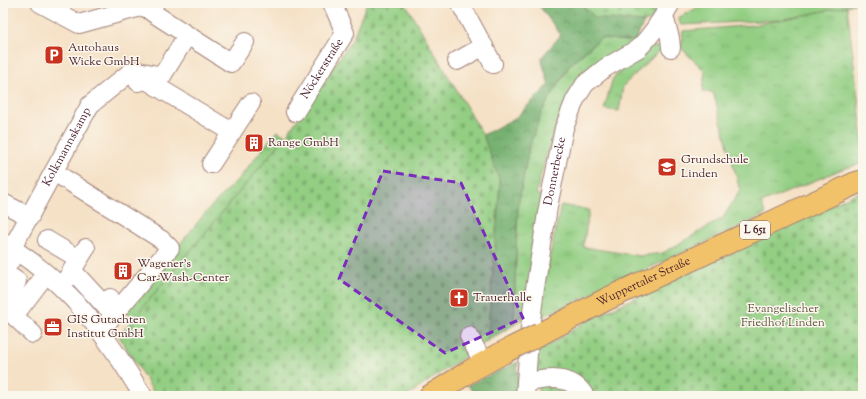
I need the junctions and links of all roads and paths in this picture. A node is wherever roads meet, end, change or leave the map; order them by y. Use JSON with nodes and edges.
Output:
{"nodes":[{"id":1,"x":40,"y":3,"type":"edge"},
{"id":2,"x":332,"y":3,"type":"edge"},
{"id":3,"x":460,"y":3,"type":"edge"},
{"id":4,"x":150,"y":4,"type":"edge"},
{"id":5,"x":668,"y":10,"type":"edge"},
{"id":6,"x":480,"y":40,"type":"junction"},
{"id":7,"x":183,"y":42,"type":"dead end"},
{"id":8,"x":245,"y":42,"type":"dead end"},
{"id":9,"x":671,"y":48,"type":"dead end"},
{"id":10,"x":457,"y":61,"type":"dead end"},
{"id":11,"x":493,"y":64,"type":"dead end"},
{"id":12,"x":111,"y":87,"type":"junction"},
{"id":13,"x":251,"y":103,"type":"dead end"},
{"id":14,"x":295,"y":112,"type":"dead end"},
{"id":15,"x":232,"y":132,"type":"junction"},
{"id":16,"x":211,"y":164,"type":"dead end"},
{"id":17,"x":54,"y":172,"type":"junction"},
{"id":18,"x":863,"y":181,"type":"edge"},
{"id":19,"x":3,"y":203,"type":"edge"},
{"id":20,"x":30,"y":217,"type":"junction"},
{"id":21,"x":47,"y":240,"type":"dead end"},
{"id":22,"x":11,"y":247,"type":"edge"},
{"id":23,"x":79,"y":259,"type":"junction"},
{"id":24,"x":46,"y":274,"type":"junction"},
{"id":25,"x":61,"y":288,"type":"junction"},
{"id":26,"x":107,"y":302,"type":"dead end"},
{"id":27,"x":4,"y":313,"type":"edge"},
{"id":28,"x":100,"y":331,"type":"junction"},
{"id":29,"x":33,"y":334,"type":"dead end"},
{"id":30,"x":469,"y":336,"type":"dead end"},
{"id":31,"x":484,"y":364,"type":"junction"},
{"id":32,"x":525,"y":390,"type":"edge"},
{"id":33,"x":143,"y":396,"type":"edge"},
{"id":34,"x":430,"y":396,"type":"edge"},
{"id":35,"x":585,"y":396,"type":"edge"}],
"edges":[{"from":1,"to":4,"type":"street"},
{"from":2,"to":14,"type":"street","name":"Nöckerstraße"},
{"from":3,"to":6,"type":"street"},
{"from":4,"to":8,"type":"street"},
{"from":5,"to":9,"type":"street"},
{"from":5,"to":32,"type":"street","name":"Donnerbecke"},
{"from":6,"to":10,"type":"street"},
{"from":6,"to":11,"type":"street"},
{"from":7,"to":12,"type":"street"},
{"from":12,"to":15,"type":"street","name":"Kolkmannskamp"},
{"from":12,"to":17,"type":"street","name":"Kolkmannskamp"},
{"from":13,"to":15,"type":"street"},
{"from":15,"to":16,"type":"street"},
{"from":17,"to":20,"type":"street","name":"Kolkmannskamp"},
{"from":17,"to":28,"type":"street"},
{"from":18,"to":31,"type":"main road","name":"Wuppertaler Straße","number":"L 651","bridge":true},
{"from":19,"to":20,"type":"street"},
{"from":20,"to":22,"type":"street","name":"Kolkmannskamp"},
{"from":21,"to":23,"type":"street"},
{"from":22,"to":24,"type":"street"},
{"from":22,"to":27,"type":"street","name":"Kolkmannskamp"},
{"from":23,"to":25,"type":"street"},
{"from":23,"to":26,"type":"street"},
{"from":24,"to":25,"type":"street"},
{"from":24,"to":29,"type":"street"},
{"from":25,"to":28,"type":"street"},
{"from":28,"to":33,"type":"street"},
{"from":30,"to":31,"type":"street"},
{"from":31,"to":34,"type":"main road","name":"Wuppertaler Straße","number":"L 651"},
{"from":32,"to":35,"type":"street","name":"Donnerbecke"}]}
